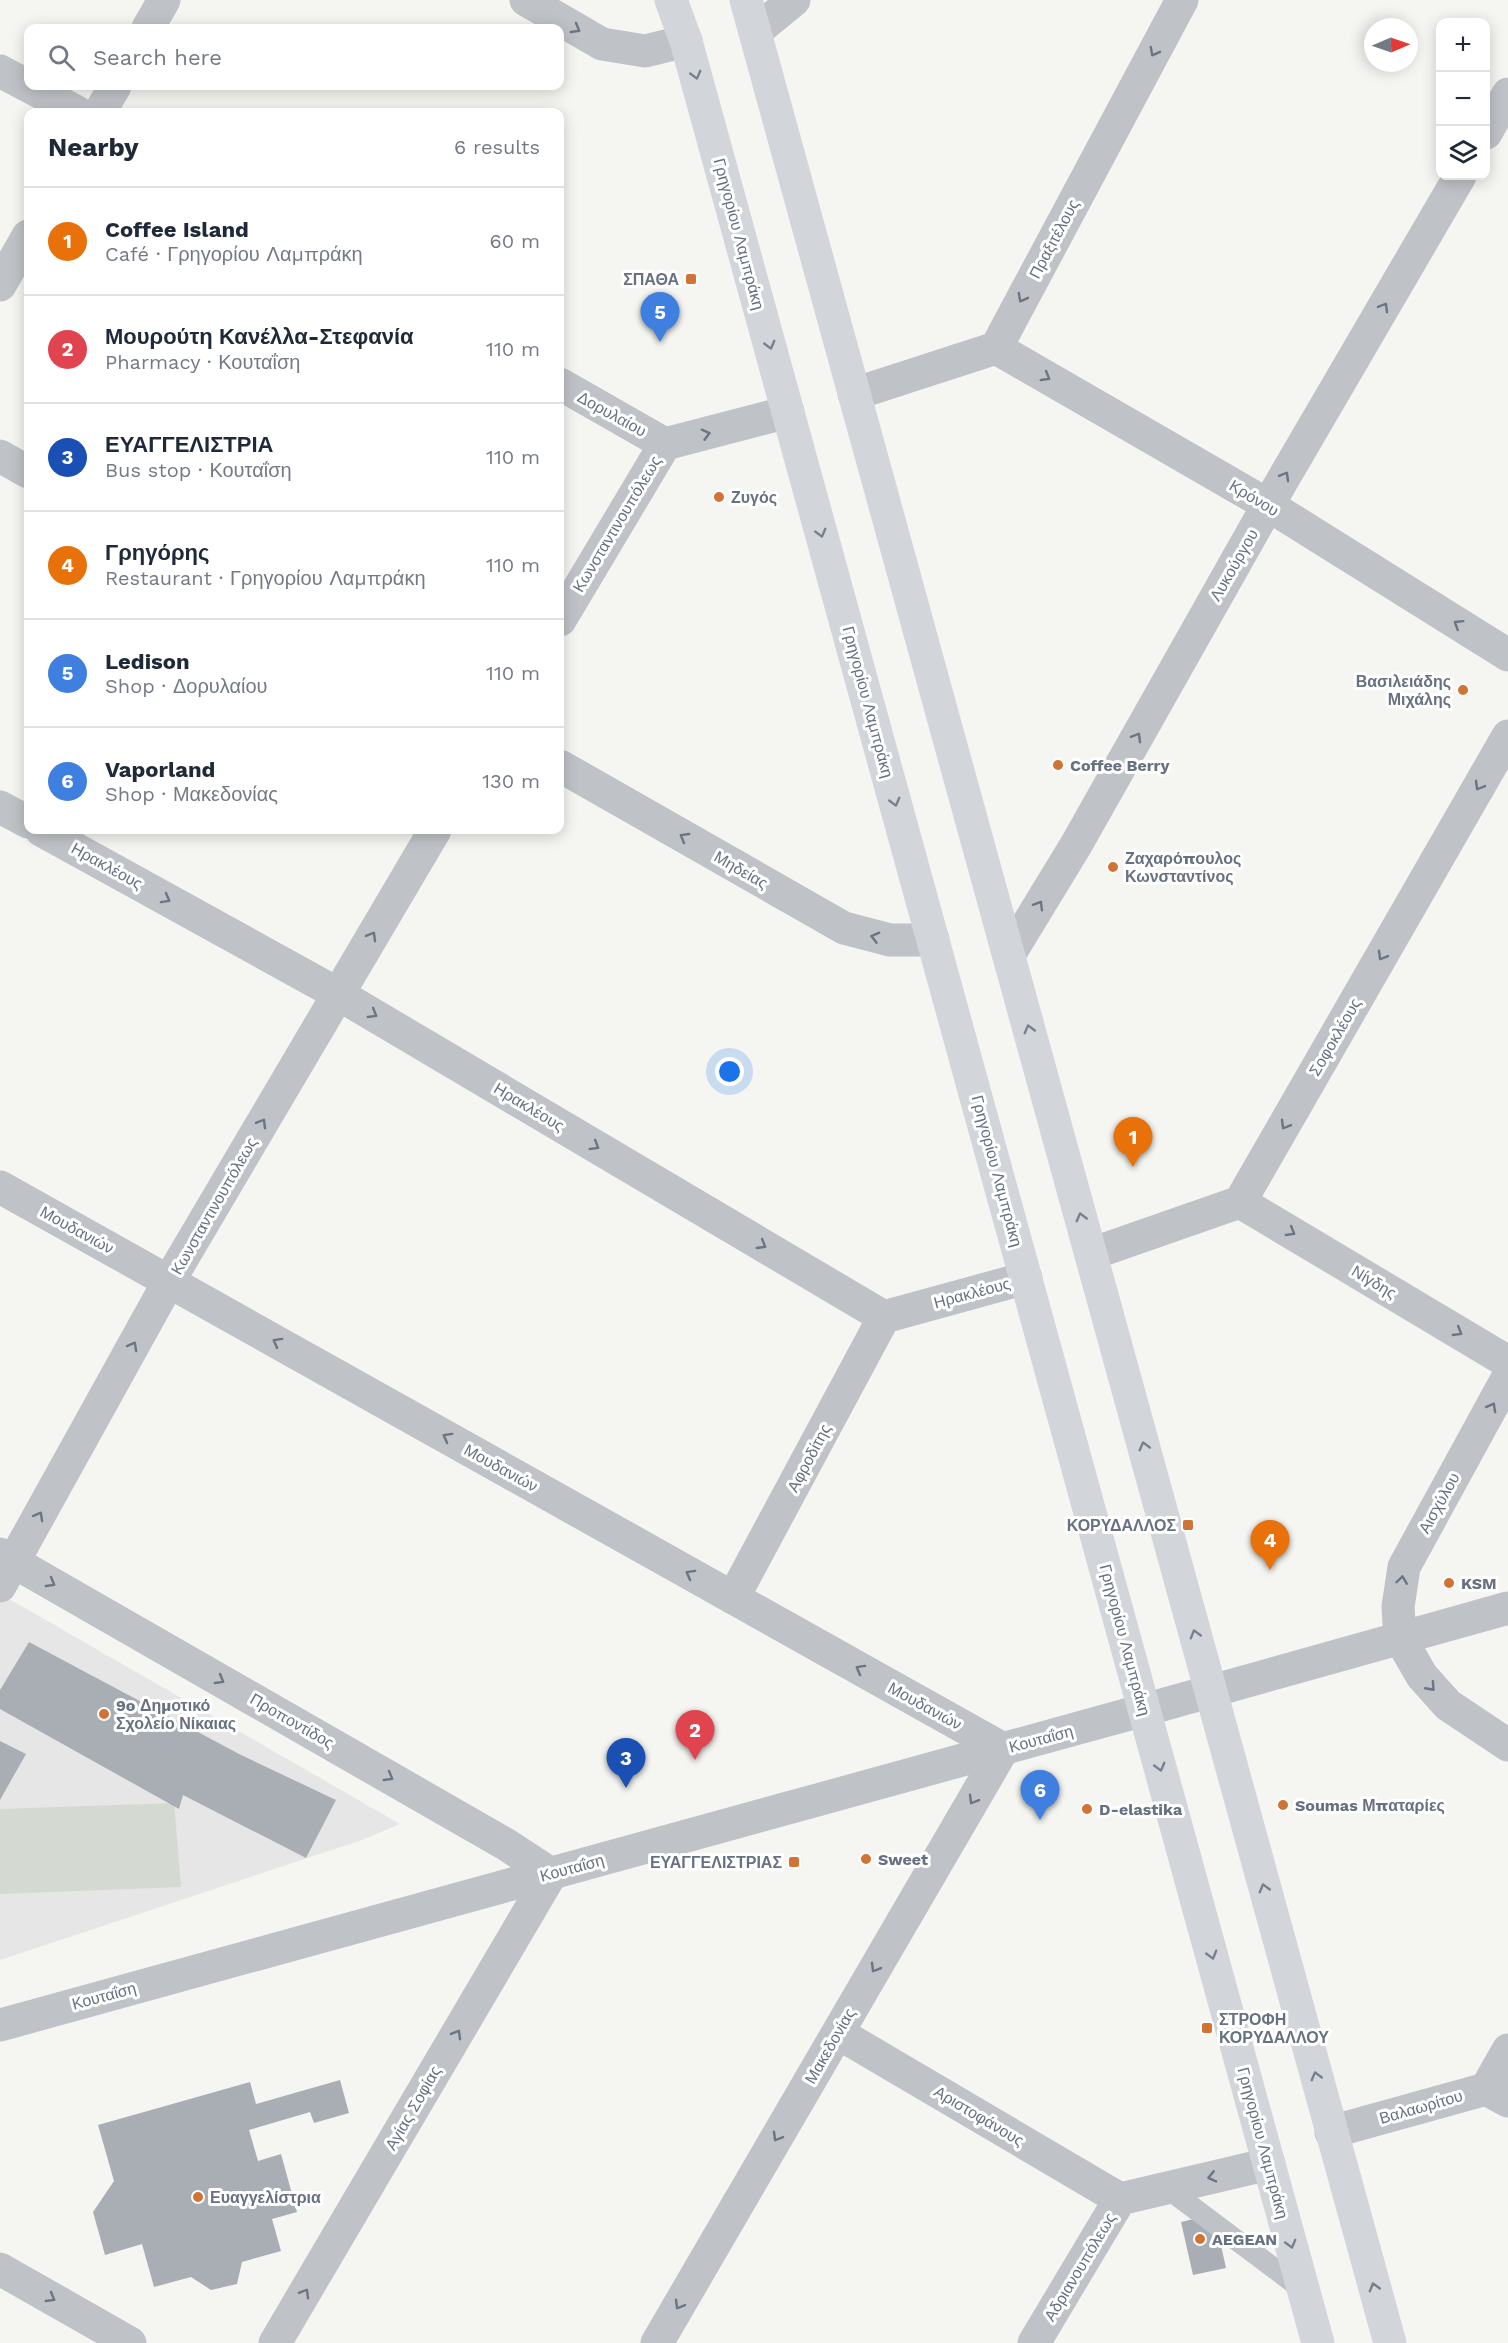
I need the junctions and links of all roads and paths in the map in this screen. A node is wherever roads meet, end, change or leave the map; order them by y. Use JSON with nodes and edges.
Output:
{"nodes":[{"id":1,"x":164,"y":0,"type":"edge"},
{"id":2,"x":526,"y":0,"type":"edge"},
{"id":3,"x":671,"y":0,"type":"edge"},
{"id":4,"x":746,"y":0,"type":"edge"},
{"id":5,"x":794,"y":0,"type":"edge"},
{"id":6,"x":1182,"y":0,"type":"edge"},
{"id":7,"x":150,"y":24,"type":"edge"},
{"id":8,"x":755,"y":32,"type":"junction"},
{"id":9,"x":686,"y":41,"type":"junction"},
{"id":10,"x":0,"y":71,"type":"edge"},
{"id":11,"x":24,"y":84,"type":"edge"},
{"id":12,"x":36,"y":90,"type":"edge"},
{"id":13,"x":113,"y":90,"type":"edge"},
{"id":14,"x":1508,"y":94,"type":"edge"},
{"id":15,"x":69,"y":108,"type":"edge"},
{"id":16,"x":102,"y":108,"type":"edge"},
{"id":17,"x":1489,"y":126,"type":"edge"},
{"id":18,"x":1458,"y":180,"type":"edge"},
{"id":19,"x":24,"y":243,"type":"edge"},
{"id":20,"x":0,"y":285,"type":"edge"},
{"id":21,"x":996,"y":348,"type":"junction"},
{"id":22,"x":564,"y":386,"type":"edge"},
{"id":23,"x":854,"y":394,"type":"junction"},
{"id":24,"x":788,"y":412,"type":"junction"},
{"id":25,"x":665,"y":444,"type":"junction"},
{"id":26,"x":0,"y":456,"type":"edge"},
{"id":27,"x":24,"y":470,"type":"edge"},
{"id":28,"x":1268,"y":505,"type":"junction"},
{"id":29,"x":564,"y":613,"type":"edge"},
{"id":30,"x":1508,"y":655,"type":"edge"},
{"id":31,"x":1508,"y":736,"type":"edge"},
{"id":32,"x":564,"y":768,"type":"edge"},
{"id":33,"x":0,"y":807,"type":"edge"},
{"id":34,"x":24,"y":820,"type":"edge"},
{"id":35,"x":48,"y":834,"type":"edge"},
{"id":36,"x":433,"y":834,"type":"edge"},
{"id":37,"x":933,"y":940,"type":"junction"},
{"id":38,"x":1009,"y":955,"type":"junction"},
{"id":39,"x":338,"y":994,"type":"junction"},
{"id":40,"x":0,"y":1187,"type":"edge"},
{"id":41,"x":1240,"y":1202,"type":"junction"},
{"id":42,"x":1091,"y":1254,"type":"junction"},
{"id":43,"x":1026,"y":1278,"type":"junction"},
{"id":44,"x":169,"y":1281,"type":"junction"},
{"id":45,"x":884,"y":1317,"type":"junction"},
{"id":46,"x":1508,"y":1362,"type":"edge"},
{"id":47,"x":1508,"y":1377,"type":"edge"},
{"id":48,"x":5,"y":1567,"type":"edge"},
{"id":49,"x":734,"y":1598,"type":"junction"},
{"id":50,"x":1508,"y":1608,"type":"edge"},
{"id":51,"x":1400,"y":1638,"type":"junction"},
{"id":52,"x":1211,"y":1690,"type":"junction"},
{"id":53,"x":1144,"y":1710,"type":"junction"},
{"id":54,"x":1508,"y":1745,"type":"edge"},
{"id":55,"x":1003,"y":1749,"type":"junction"},
{"id":56,"x":551,"y":1874,"type":"junction"},
{"id":57,"x":0,"y":2025,"type":"edge"},
{"id":58,"x":838,"y":2033,"type":"junction"},
{"id":59,"x":1508,"y":2050,"type":"edge"},
{"id":60,"x":1497,"y":2095,"type":"edge"},
{"id":61,"x":1331,"y":2132,"type":"junction"},
{"id":62,"x":1269,"y":2164,"type":"junction"},
{"id":63,"x":1167,"y":2188,"type":"junction"},
{"id":64,"x":1120,"y":2199,"type":"junction"},
{"id":65,"x":0,"y":2269,"type":"edge"},
{"id":66,"x":1304,"y":2290,"type":"junction"},
{"id":67,"x":130,"y":2343,"type":"edge"},
{"id":68,"x":275,"y":2343,"type":"edge"},
{"id":69,"x":657,"y":2343,"type":"edge"},
{"id":70,"x":1035,"y":2343,"type":"edge"},
{"id":71,"x":1318,"y":2343,"type":"edge"},
{"id":72,"x":1390,"y":2343,"type":"edge"}],
"edges":[{"from":1,"to":7,"type":"street"},
{"from":2,"to":9,"type":"street","one_way":true},
{"from":3,"to":9,"type":"main road","name":"Γρηγορίου Λαμπράκη"},
{"from":4,"to":8,"type":"main road"},
{"from":5,"to":8,"type":"street"},
{"from":6,"to":21,"type":"street","name":"Πραξιτέλους","one_way":true},
{"from":8,"to":23,"type":"main road"},
{"from":9,"to":24,"type":"main road","name":"Γρηγορίου Λαμπράκη","one_way":true},
{"from":10,"to":11,"type":"street"},
{"from":12,"to":15,"type":"street"},
{"from":13,"to":16,"type":"street"},
{"from":14,"to":17,"type":"street"},
{"from":28,"to":18,"type":"street","name":"Λυκούργου","one_way":true},
{"from":19,"to":20,"type":"street"},
{"from":21,"to":23,"type":"street"},
{"from":21,"to":28,"type":"street","name":"Κρόνου","one_way":true},
{"from":22,"to":25,"type":"street","name":"Δορυλαίου"},
{"from":23,"to":38,"type":"main road"},
{"from":25,"to":24,"type":"street","name":"Κωνσταντινουπόλεως","one_way":true},
{"from":24,"to":37,"type":"main road","name":"Γρηγορίου Λαμπράκη","one_way":true},
{"from":25,"to":29,"type":"street","name":"Κωνσταντινουπόλεως"},
{"from":26,"to":27,"type":"street"},
{"from":30,"to":28,"type":"street","name":"Κρόνου","one_way":true},
{"from":38,"to":28,"type":"street","name":"Λυκούργου","one_way":true},
{"from":31,"to":41,"type":"street","name":"Σοφοκλέους","one_way":true},
{"from":37,"to":32,"type":"street","name":"Μηδείας","one_way":true},
{"from":33,"to":34,"type":"street"},
{"from":35,"to":39,"type":"street","name":"Ηρακλέους","one_way":true},
{"from":39,"to":36,"type":"street","name":"Κωνσταντινουπόλεως","one_way":true},
{"from":37,"to":43,"type":"main road","name":"Γρηγορίου Λαμπράκη"},
{"from":42,"to":38,"type":"main road","one_way":true},
{"from":44,"to":39,"type":"street","name":"Κωνσταντινουπόλεως","one_way":true},
{"from":39,"to":45,"type":"street","name":"Ηρακλέους","one_way":true},
{"from":40,"to":44,"type":"street","name":"Μουδανιών"},
{"from":41,"to":42,"type":"street"},
{"from":41,"to":46,"type":"street","name":"Νίγδης","one_way":true},
{"from":52,"to":42,"type":"main road","one_way":true},
{"from":43,"to":45,"type":"street","name":"Ηρακλέους"},
{"from":43,"to":53,"type":"main road","name":"Γρηγορίου Λαμπράκη"},
{"from":48,"to":44,"type":"street","name":"Κωνσταντινουπόλεως","one_way":true},
{"from":49,"to":44,"type":"street","name":"Μουδανιών","one_way":true},
{"from":45,"to":49,"type":"street","name":"Αφροδίτης"},
{"from":51,"to":47,"type":"street","name":"Αισχύλου","one_way":true},
{"from":48,"to":56,"type":"street","name":"Προποντίδος","one_way":true},
{"from":55,"to":49,"type":"street","name":"Μουδανιών","one_way":true},
{"from":50,"to":51,"type":"street"},
{"from":51,"to":52,"type":"street"},
{"from":51,"to":54,"type":"street","one_way":true},
{"from":52,"to":53,"type":"street","name":"Κουταΐση"},
{"from":61,"to":52,"type":"main road","one_way":true},
{"from":53,"to":55,"type":"street","name":"Κουταΐση"},
{"from":53,"to":62,"type":"main road","name":"Γρηγορίου Λαμπράκη","one_way":true},
{"from":55,"to":56,"type":"street","name":"Κουταΐση"},
{"from":55,"to":58,"type":"street","name":"Μακεδονίας","one_way":true},
{"from":56,"to":57,"type":"street","name":"Κουταΐση"},
{"from":68,"to":56,"type":"street","name":"Αγίας Σοφίας","one_way":true},
{"from":58,"to":64,"type":"street","name":"Αριστοφάνους"},
{"from":58,"to":69,"type":"street","name":"Μακεδονίας","one_way":true},
{"from":59,"to":60,"type":"street"},
{"from":60,"to":61,"type":"street","name":"Βαλαωρίτου"},
{"from":72,"to":61,"type":"main road","one_way":true},
{"from":62,"to":63,"type":"street","name":"Αδριανουπόλεως","one_way":true},
{"from":62,"to":66,"type":"main road","name":"Γρηγορίου Λαμπράκη","one_way":true},
{"from":63,"to":64,"type":"street","name":"Αδριανουπόλεως"},
{"from":63,"to":66,"type":"lane"},
{"from":64,"to":70,"type":"street","name":"Αδριανουπόλεως"},
{"from":65,"to":67,"type":"street","one_way":true},
{"from":66,"to":71,"type":"main road","name":"Γρηγορίου Λαμπράκη"}]}
